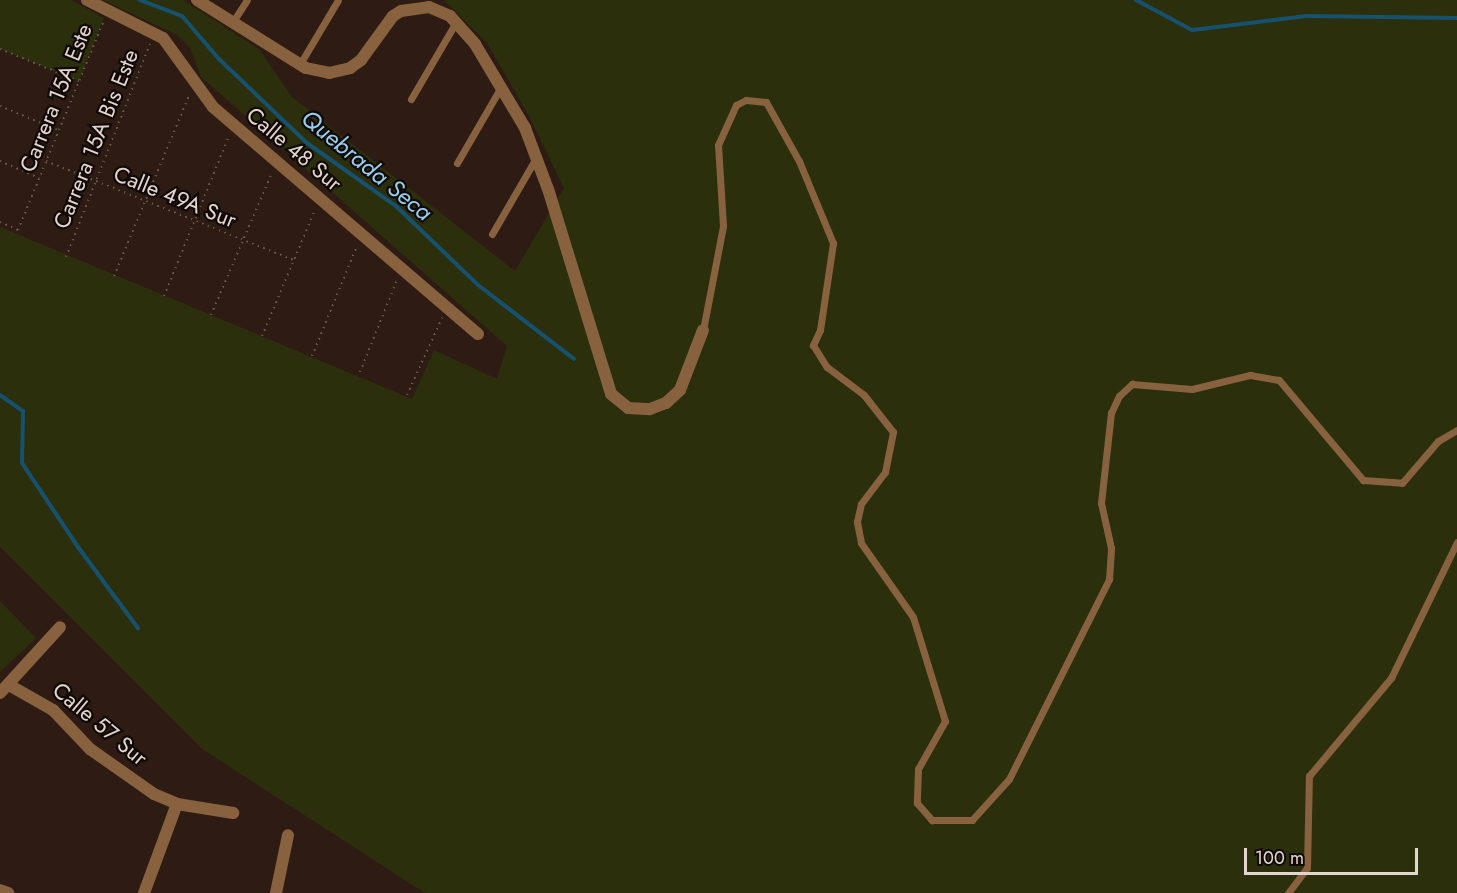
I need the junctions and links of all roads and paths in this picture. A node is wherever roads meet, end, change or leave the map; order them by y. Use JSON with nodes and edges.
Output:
{"nodes":[{"id":1,"x":87,"y":0,"type":"edge"},
{"id":2,"x":197,"y":0,"type":"edge"},
{"id":3,"x":247,"y":0,"type":"edge"},
{"id":4,"x":338,"y":0,"type":"edge"},
{"id":5,"x":108,"y":10,"type":"junction"},
{"id":6,"x":456,"y":22,"type":"junction"},
{"id":7,"x":232,"y":23,"type":"junction"},
{"id":8,"x":155,"y":33,"type":"junction"},
{"id":9,"x":0,"y":49,"type":"edge"},
{"id":10,"x":300,"y":64,"type":"junction"},
{"id":11,"x":79,"y":81,"type":"junction"},
{"id":12,"x":194,"y":84,"type":"junction"},
{"id":13,"x":502,"y":87,"type":"junction"},
{"id":14,"x":411,"y":99,"type":"dead end"},
{"id":15,"x":0,"y":106,"type":"edge"},
{"id":16,"x":233,"y":125,"type":"junction"},
{"id":17,"x":59,"y":130,"type":"junction"},
{"id":18,"x":536,"y":157,"type":"junction"},
{"id":19,"x":0,"y":161,"type":"edge"},
{"id":20,"x":46,"y":161,"type":"junction"},
{"id":21,"x":277,"y":162,"type":"junction"},
{"id":22,"x":457,"y":163,"type":"dead end"},
{"id":23,"x":39,"y":178,"type":"junction"},
{"id":24,"x":96,"y":181,"type":"junction"},
{"id":25,"x":320,"y":199,"type":"junction"},
{"id":26,"x":146,"y":201,"type":"junction"},
{"id":27,"x":194,"y":220,"type":"junction"},
{"id":28,"x":0,"y":222,"type":"edge"},
{"id":29,"x":492,"y":234,"type":"dead end"},
{"id":30,"x":362,"y":235,"type":"junction"},
{"id":31,"x":243,"y":240,"type":"junction"},
{"id":32,"x":66,"y":256,"type":"dead end"},
{"id":33,"x":293,"y":260,"type":"junction"},
{"id":34,"x":402,"y":269,"type":"junction"},
{"id":35,"x":114,"y":276,"type":"dead end"},
{"id":36,"x":164,"y":296,"type":"dead end"},
{"id":37,"x":447,"y":307,"type":"junction"},
{"id":38,"x":211,"y":315,"type":"dead end"},
{"id":39,"x":704,"y":330,"type":"joint"},
{"id":40,"x":478,"y":334,"type":"dead end"},
{"id":41,"x":262,"y":336,"type":"dead end"},
{"id":42,"x":312,"y":356,"type":"dead end"},
{"id":43,"x":360,"y":372,"type":"dead end"},
{"id":44,"x":407,"y":395,"type":"dead end"},
{"id":45,"x":1457,"y":430,"type":"edge"},
{"id":46,"x":1457,"y":542,"type":"edge"},
{"id":47,"x":60,"y":627,"type":"dead end"},
{"id":48,"x":4,"y":689,"type":"edge"},
{"id":49,"x":177,"y":804,"type":"junction"},
{"id":50,"x":233,"y":813,"type":"dead end"},
{"id":51,"x":288,"y":835,"type":"dead end"},
{"id":52,"x":0,"y":890,"type":"edge"},
{"id":53,"x":8,"y":893,"type":"edge"},
{"id":54,"x":144,"y":893,"type":"edge"},
{"id":55,"x":276,"y":893,"type":"edge"},
{"id":56,"x":1288,"y":893,"type":"edge"}],
"edges":[{"from":1,"to":5,"type":"street","name":"Calle 48 Sur"},
{"from":2,"to":7,"type":"street"},
{"from":3,"to":7,"type":"lane"},
{"from":4,"to":10,"type":"lane"},
{"from":5,"to":8,"type":"street","name":"Calle 48 Sur"},
{"from":5,"to":11,"type":"path","name":"Carrera 15A Este"},
{"from":6,"to":10,"type":"street"},
{"from":6,"to":13,"type":"street"},
{"from":6,"to":14,"type":"lane"},
{"from":7,"to":10,"type":"street"},
{"from":8,"to":12,"type":"street","name":"Calle 48 Sur"},
{"from":8,"to":24,"type":"path","name":"Carrera 15A Bis Este"},
{"from":9,"to":11,"type":"path"},
{"from":11,"to":17,"type":"path","name":"Carrera 15A Este"},
{"from":12,"to":16,"type":"street","name":"Calle 48 Sur"},
{"from":12,"to":26,"type":"path"},
{"from":13,"to":18,"type":"street"},
{"from":13,"to":22,"type":"lane"},
{"from":15,"to":17,"type":"path"},
{"from":16,"to":21,"type":"street","name":"Calle 48 Sur"},
{"from":16,"to":27,"type":"path"},
{"from":17,"to":20,"type":"path","name":"Carrera 15A Este"},
{"from":18,"to":29,"type":"lane"},
{"from":18,"to":39,"type":"street"},
{"from":19,"to":23,"type":"path"},
{"from":20,"to":23,"type":"path","name":"Carrera 15A Este"},
{"from":20,"to":24,"type":"path","name":"Calle 49A Sur"},
{"from":21,"to":25,"type":"street","name":"Calle 48 Sur"},
{"from":21,"to":31,"type":"path"},
{"from":23,"to":28,"type":"path","name":"Carrera 15A Este"},
{"from":24,"to":26,"type":"path","name":"Calle 49A Sur"},
{"from":24,"to":32,"type":"path","name":"Carrera 15A Bis Este"},
{"from":25,"to":30,"type":"street","name":"Calle 48 Sur"},
{"from":25,"to":33,"type":"path"},
{"from":26,"to":27,"type":"path","name":"Calle 49A Sur"},
{"from":26,"to":35,"type":"path"},
{"from":27,"to":31,"type":"path","name":"Calle 49A Sur"},
{"from":27,"to":36,"type":"path"},
{"from":30,"to":34,"type":"street","name":"Calle 48 Sur"},
{"from":30,"to":42,"type":"path"},
{"from":31,"to":33,"type":"path","name":"Calle 49A Sur"},
{"from":31,"to":38,"type":"path"},
{"from":33,"to":41,"type":"path"},
{"from":34,"to":37,"type":"street","name":"Calle 48 Sur"},
{"from":34,"to":43,"type":"path"},
{"from":37,"to":40,"type":"street","name":"Calle 48 Sur"},
{"from":37,"to":44,"type":"path"},
{"from":39,"to":45,"type":"lane"},
{"from":46,"to":56,"type":"lane"},
{"from":47,"to":48,"type":"street"},
{"from":48,"to":49,"type":"street","name":"Calle 57 Sur"},
{"from":49,"to":50,"type":"street","name":"Calle 57 Sur"},
{"from":49,"to":54,"type":"street"},
{"from":51,"to":55,"type":"street"},
{"from":52,"to":53,"type":"street"}]}
